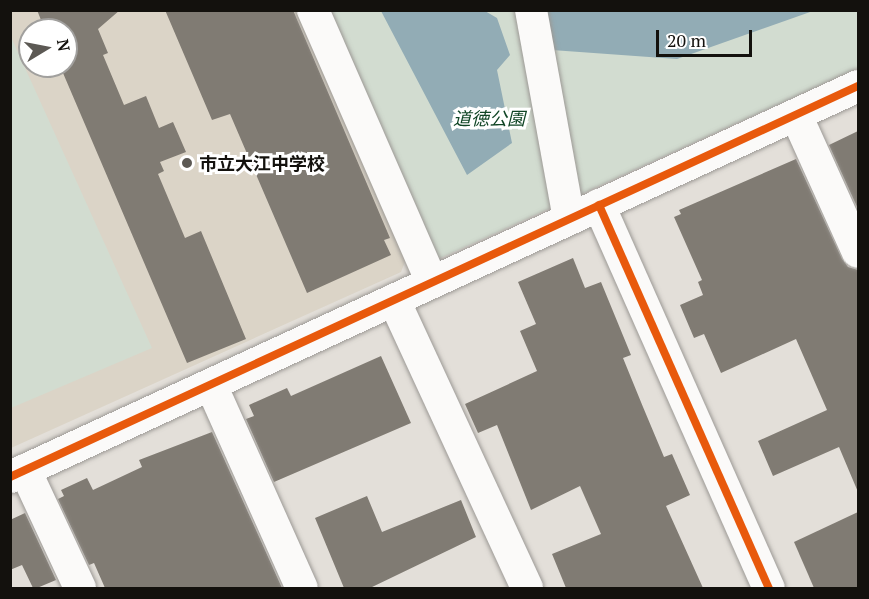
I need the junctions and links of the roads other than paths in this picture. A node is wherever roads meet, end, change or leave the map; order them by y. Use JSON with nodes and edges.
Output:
{"nodes":[{"id":1,"x":313,"y":10,"type":"edge"},
{"id":2,"x":531,"y":10,"type":"edge"},
{"id":3,"x":858,"y":86,"type":"edge"},
{"id":4,"x":796,"y":115,"type":"junction"},
{"id":5,"x":599,"y":206,"type":"junction"},
{"id":6,"x":569,"y":219,"type":"junction"},
{"id":7,"x":858,"y":252,"type":"edge"},
{"id":8,"x":432,"y":282,"type":"junction"},
{"id":9,"x":394,"y":300,"type":"junction"},
{"id":10,"x":211,"y":385,"type":"junction"},
{"id":11,"x":18,"y":473,"type":"edge"},
{"id":12,"x":80,"y":588,"type":"edge"},
{"id":13,"x":302,"y":588,"type":"edge"},
{"id":14,"x":527,"y":588,"type":"edge"},
{"id":15,"x":769,"y":588,"type":"edge"}],
"edges":[{"from":1,"to":8,"type":"street"},
{"from":2,"to":6,"type":"street"},
{"from":3,"to":4,"type":"street"},
{"from":4,"to":5,"type":"street"},
{"from":4,"to":7,"type":"street"},
{"from":5,"to":6,"type":"street"},
{"from":5,"to":15,"type":"street"},
{"from":6,"to":8,"type":"street"},
{"from":8,"to":9,"type":"street"},
{"from":9,"to":10,"type":"street"},
{"from":9,"to":14,"type":"street"},
{"from":10,"to":11,"type":"street"},
{"from":10,"to":13,"type":"street"},
{"from":11,"to":12,"type":"street"}]}
